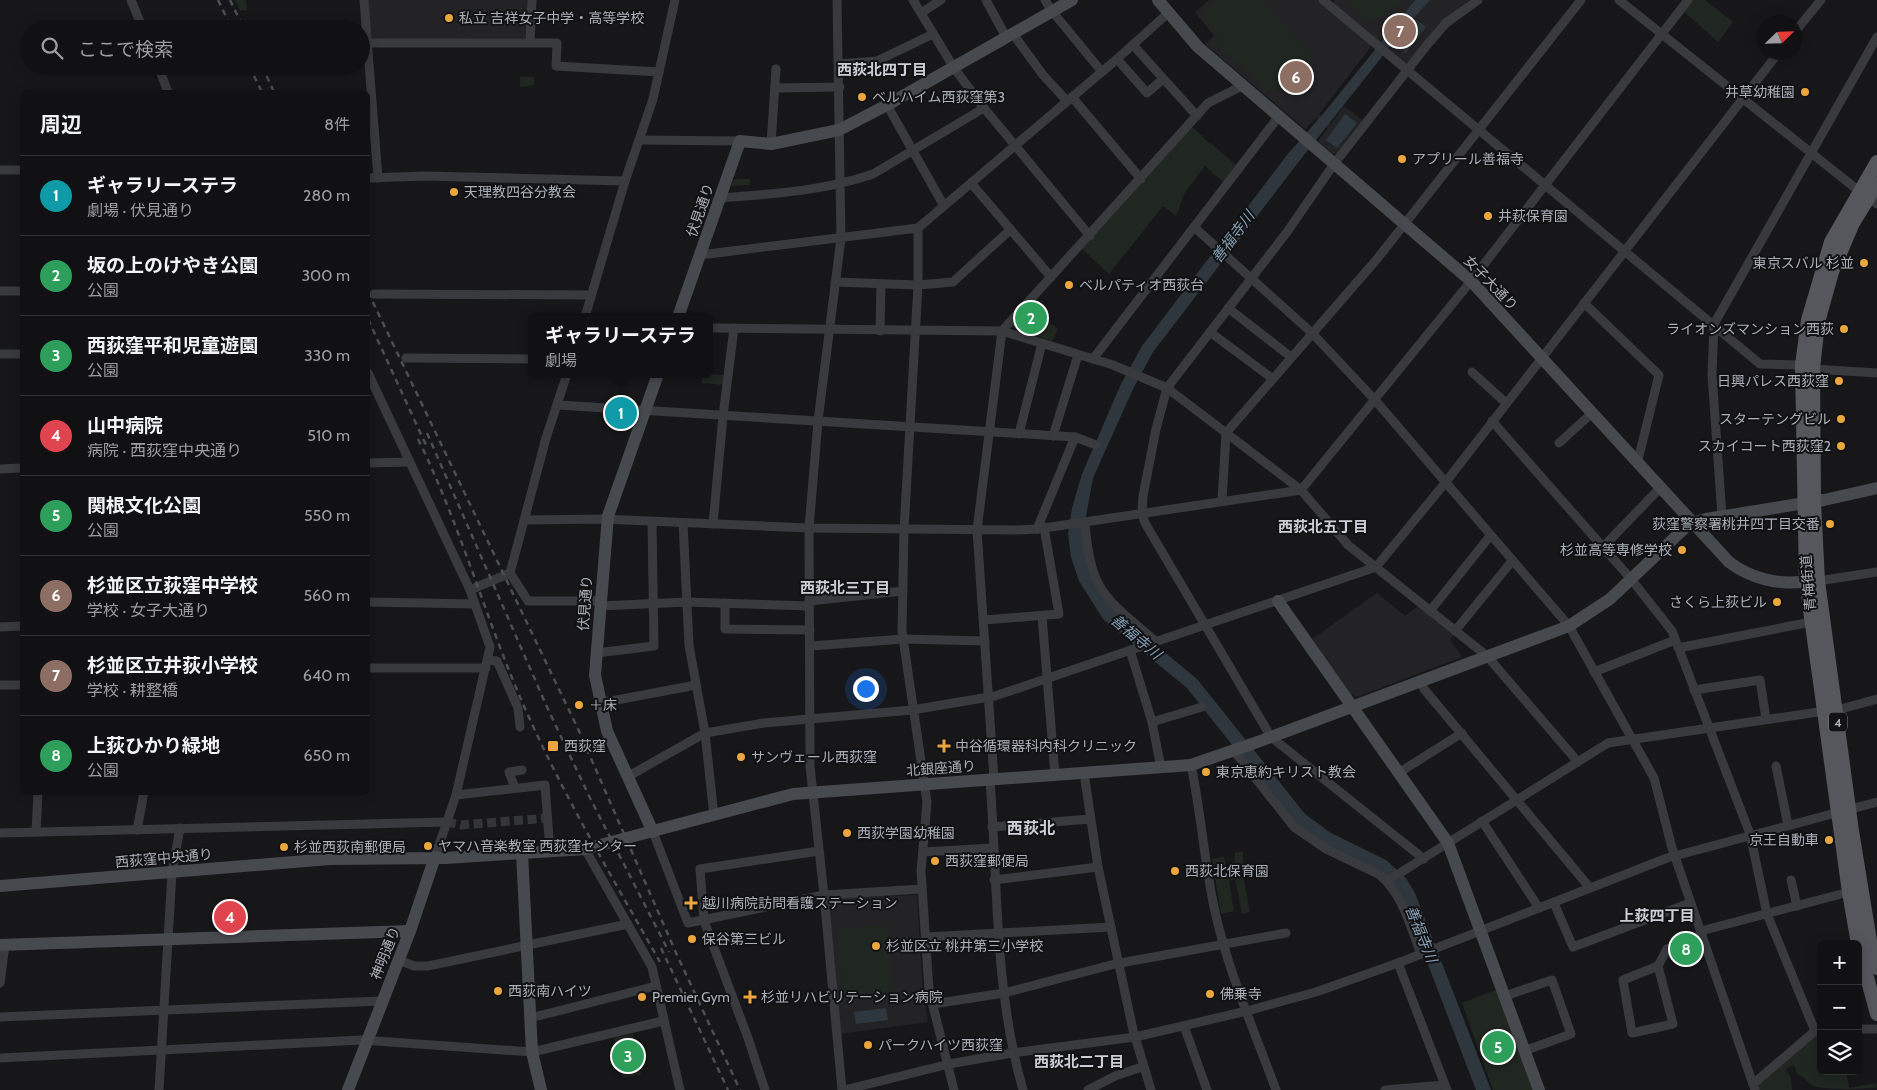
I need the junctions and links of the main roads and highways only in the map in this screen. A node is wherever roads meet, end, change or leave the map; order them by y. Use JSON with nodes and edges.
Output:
{"nodes":[{"id":1,"x":1877,"y":162,"type":"edge"},
{"id":2,"x":1877,"y":184,"type":"edge"},
{"id":3,"x":1868,"y":197,"type":"edge"},
{"id":4,"x":1812,"y":581,"type":"junction"},
{"id":5,"x":1831,"y":710,"type":"junction"},
{"id":6,"x":1844,"y":811,"type":"junction"},
{"id":7,"x":1873,"y":940,"type":"edge"},
{"id":8,"x":1877,"y":968,"type":"edge"},
{"id":9,"x":1877,"y":1014,"type":"edge"}],
"edges":[{"from":1,"to":3,"type":"main road","name":"青梅街道","number":"4"},
{"from":2,"to":3,"type":"main road","name":"青梅街道","number":"4"},
{"from":3,"to":4,"type":"main road","name":"青梅街道","number":"4"},
{"from":4,"to":5,"type":"main road","name":"青梅街道","number":"4"},
{"from":4,"to":5,"type":"main road","name":"青梅街道","number":"4"},
{"from":5,"to":6,"type":"main road","name":"青梅街道","number":"4"},
{"from":6,"to":7,"type":"main road","name":"青梅街道","number":"4"},
{"from":6,"to":9,"type":"main road","name":"青梅街道","number":"4"},
{"from":7,"to":8,"type":"main road","name":"青梅街道","number":"4"}]}
